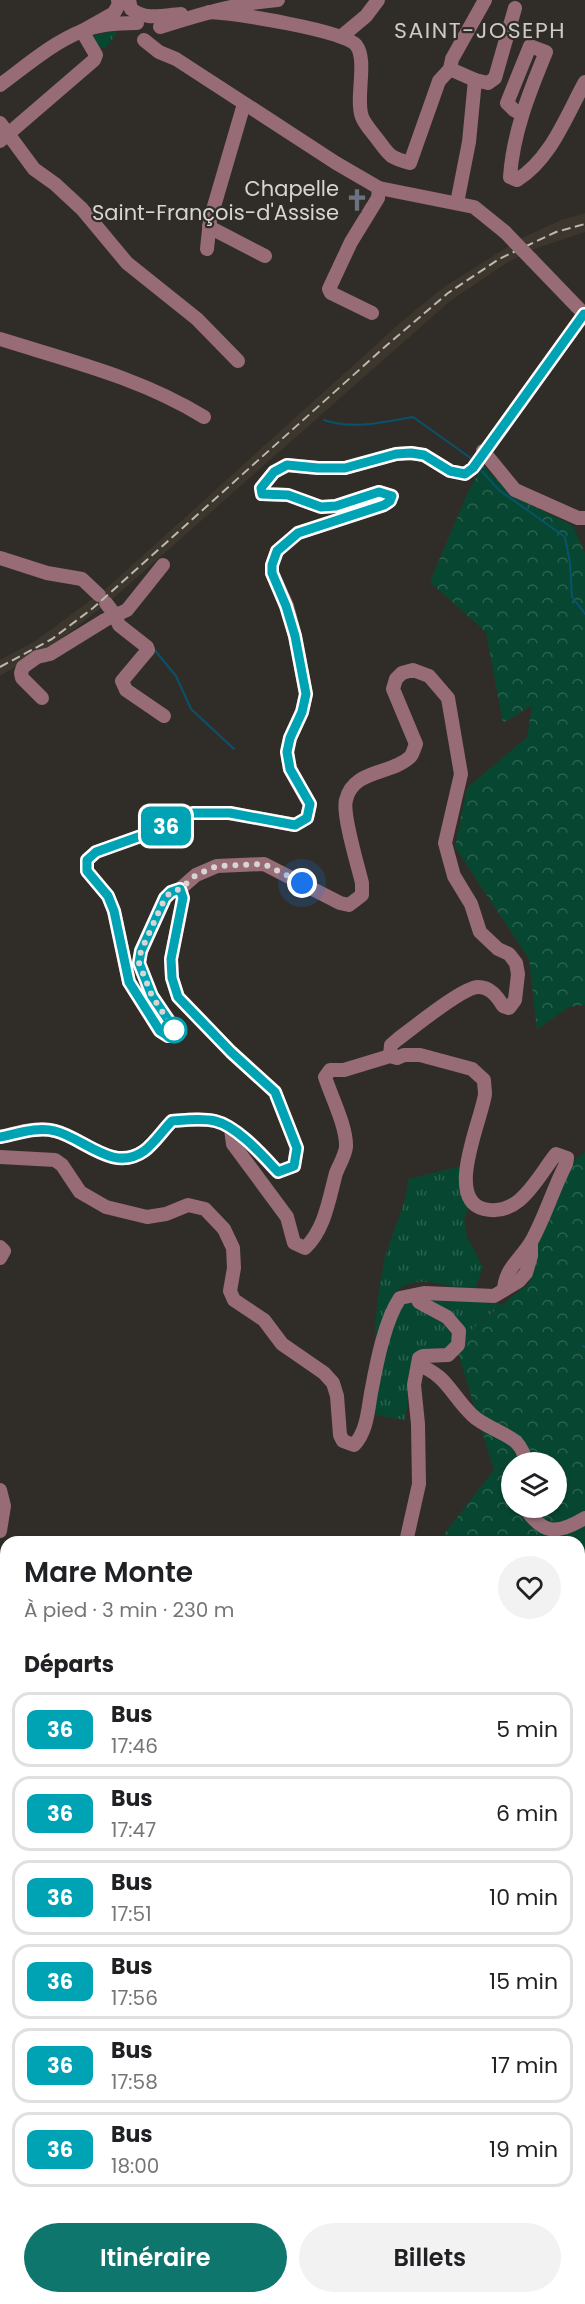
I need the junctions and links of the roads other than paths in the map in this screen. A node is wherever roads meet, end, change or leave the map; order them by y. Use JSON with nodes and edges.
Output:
{"nodes":[{"id":1,"x":119,"y":0,"type":"edge"},
{"id":2,"x":129,"y":0,"type":"edge"},
{"id":3,"x":276,"y":0,"type":"edge"},
{"id":4,"x":378,"y":0,"type":"edge"},
{"id":5,"x":485,"y":0,"type":"edge"},
{"id":6,"x":515,"y":8,"type":"dead end"},
{"id":7,"x":204,"y":13,"type":"junction"},
{"id":8,"x":277,"y":21,"type":"junction"},
{"id":9,"x":147,"y":26,"type":"junction"},
{"id":10,"x":82,"y":31,"type":"junction"},
{"id":11,"x":342,"y":36,"type":"junction"},
{"id":12,"x":450,"y":69,"type":"junction"},
{"id":13,"x":476,"y":80,"type":"junction"},
{"id":14,"x":585,"y":82,"type":"edge"},
{"id":15,"x":0,"y":84,"type":"edge"},
{"id":16,"x":244,"y":104,"type":"junction"},
{"id":17,"x":521,"y":114,"type":"dead end"},
{"id":18,"x":3,"y":133,"type":"edge"},
{"id":19,"x":379,"y":188,"type":"junction"},
{"id":20,"x":457,"y":202,"type":"junction"},
{"id":21,"x":209,"y":227,"type":"junction"},
{"id":22,"x":207,"y":249,"type":"dead end"},
{"id":23,"x":264,"y":255,"type":"dead end"},
{"id":24,"x":372,"y":313,"type":"dead end"},
{"id":25,"x":584,"y":314,"type":"edge"},
{"id":26,"x":0,"y":339,"type":"edge"},
{"id":27,"x":238,"y":361,"type":"dead end"},
{"id":28,"x":204,"y":417,"type":"dead end"},
{"id":29,"x":478,"y":459,"type":"junction"},
{"id":30,"x":585,"y":518,"type":"edge"},
{"id":31,"x":0,"y":558,"type":"edge"},
{"id":32,"x":163,"y":565,"type":"dead end"},
{"id":33,"x":115,"y":615,"type":"junction"},
{"id":34,"x":42,"y":698,"type":"dead end"},
{"id":35,"x":164,"y":716,"type":"dead end"},
{"id":36,"x":180,"y":889,"type":"junction"},
{"id":37,"x":390,"y":1056,"type":"junction"},
{"id":38,"x":231,"y":1130,"type":"junction"},
{"id":39,"x":0,"y":1137,"type":"edge"},
{"id":40,"x":0,"y":1157,"type":"edge"},
{"id":41,"x":0,"y":1247,"type":"edge"},
{"id":42,"x":0,"y":1258,"type":"edge"},
{"id":43,"x":416,"y":1295,"type":"junction"},
{"id":44,"x":418,"y":1365,"type":"junction"},
{"id":45,"x":523,"y":1452,"type":"edge"},
{"id":46,"x":0,"y":1490,"type":"edge"},
{"id":47,"x":532,"y":1518,"type":"edge"},
{"id":48,"x":585,"y":1518,"type":"edge"},
{"id":49,"x":0,"y":1531,"type":"edge"},
{"id":50,"x":407,"y":1536,"type":"edge"}],
"edges":[{"from":1,"to":9,"type":"street"},
{"from":1,"to":10,"type":"street"},
{"from":2,"to":9,"type":"street"},
{"from":3,"to":7,"type":"street"},
{"from":3,"to":8,"type":"street"},
{"from":4,"to":11,"type":"street"},
{"from":5,"to":12,"type":"street"},
{"from":6,"to":13,"type":"street"},
{"from":7,"to":8,"type":"street"},
{"from":7,"to":9,"type":"street"},
{"from":8,"to":11,"type":"street"},
{"from":9,"to":10,"type":"street"},
{"from":9,"to":16,"type":"street"},
{"from":10,"to":15,"type":"street"},
{"from":10,"to":18,"type":"street"},
{"from":11,"to":12,"type":"street"},
{"from":12,"to":13,"type":"street"},
{"from":13,"to":20,"type":"street"},
{"from":14,"to":17,"type":"street"},
{"from":16,"to":19,"type":"street"},
{"from":16,"to":21,"type":"street"},
{"from":18,"to":27,"type":"street"},
{"from":19,"to":20,"type":"street"},
{"from":19,"to":24,"type":"street"},
{"from":20,"to":25,"type":"street","bridge":true},
{"from":21,"to":22,"type":"street"},
{"from":21,"to":23,"type":"street"},
{"from":25,"to":29,"type":"street"},
{"from":26,"to":28,"type":"street"},
{"from":29,"to":30,"type":"street"},
{"from":29,"to":36,"type":"street"},
{"from":31,"to":33,"type":"street"},
{"from":32,"to":33,"type":"street"},
{"from":33,"to":34,"type":"street"},
{"from":33,"to":35,"type":"street"},
{"from":36,"to":37,"type":"street"},
{"from":36,"to":38,"type":"street"},
{"from":37,"to":38,"type":"street"},
{"from":37,"to":43,"type":"street"},
{"from":38,"to":39,"type":"street"},
{"from":40,"to":43,"type":"street"},
{"from":41,"to":42,"type":"street"},
{"from":43,"to":44,"type":"street"},
{"from":44,"to":45,"type":"street"},
{"from":44,"to":50,"type":"street"},
{"from":46,"to":49,"type":"street"},
{"from":47,"to":48,"type":"street"}]}
